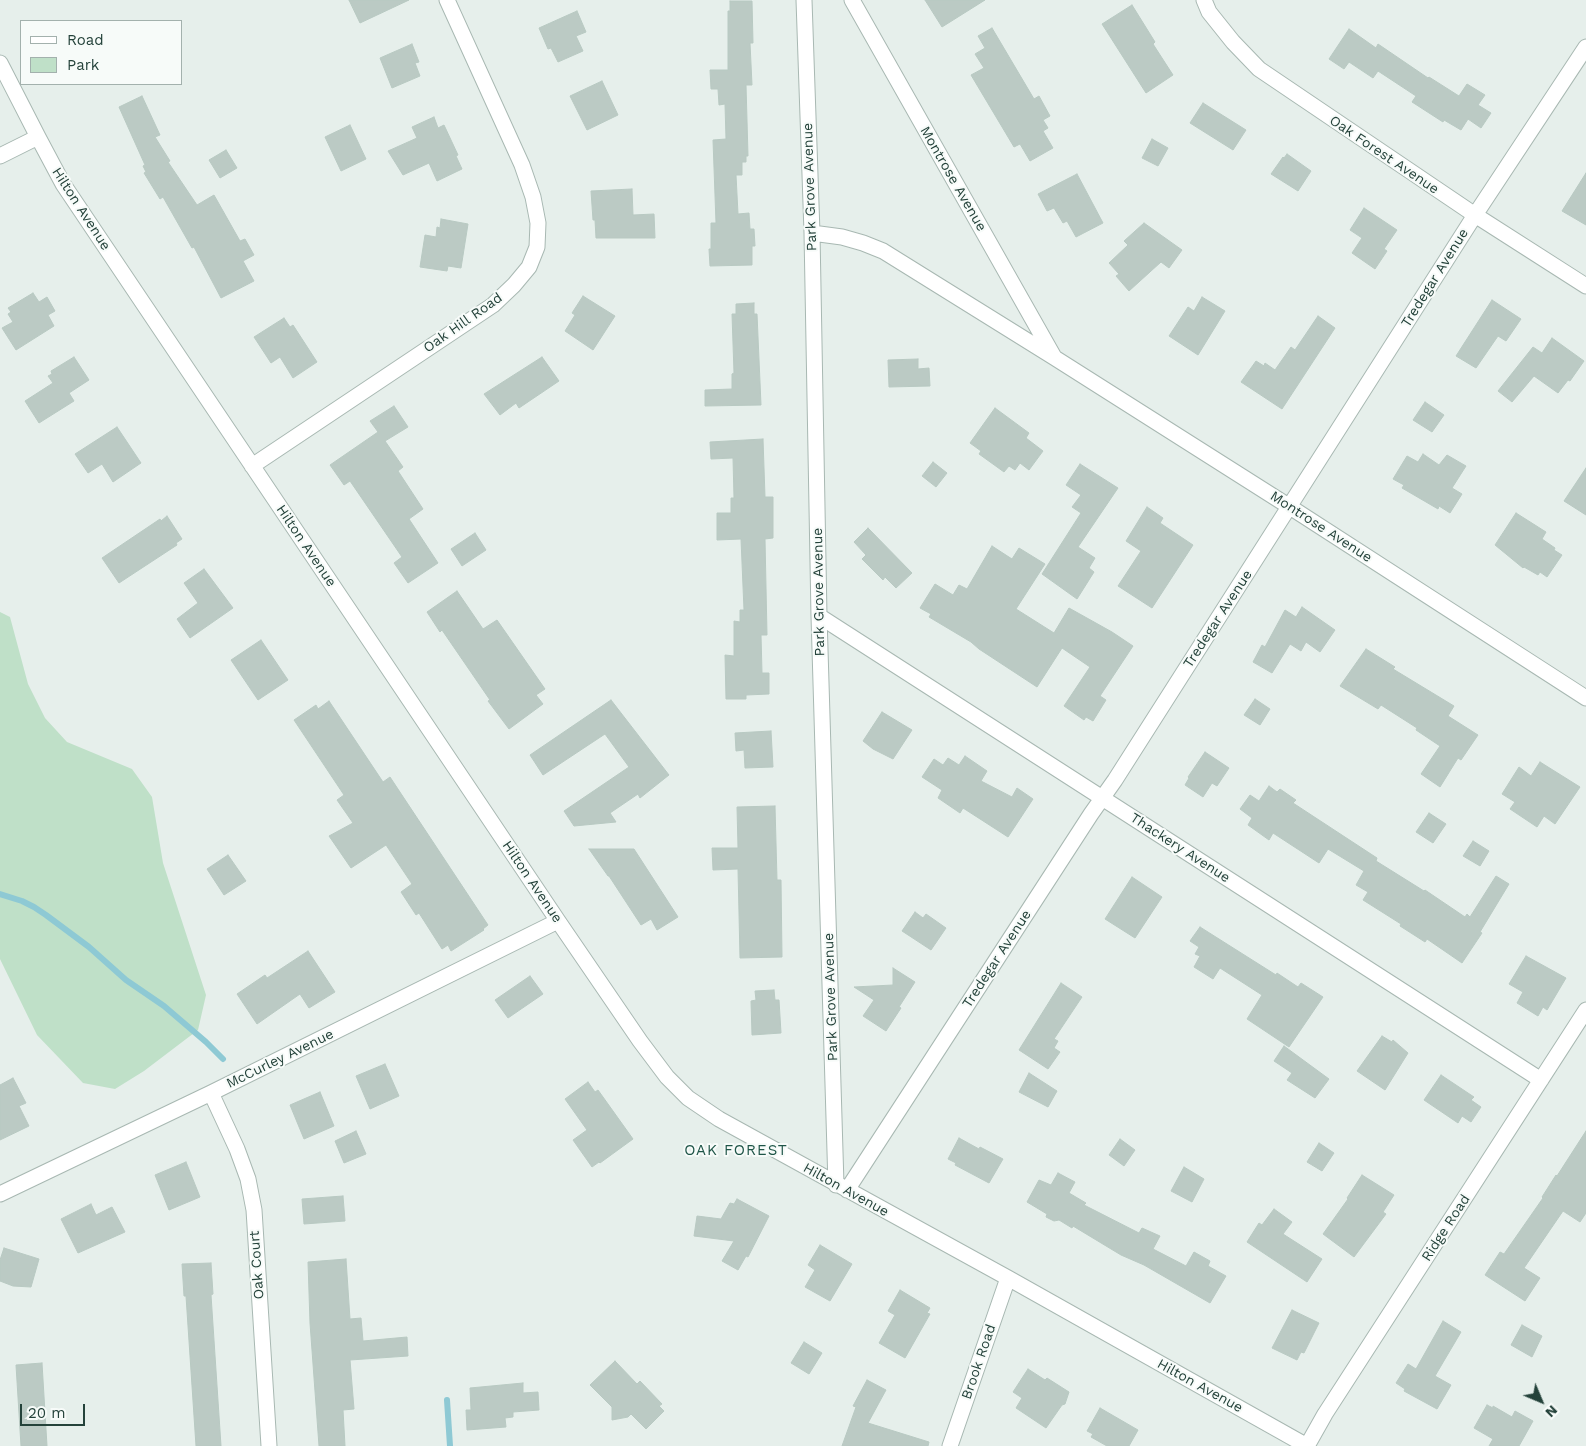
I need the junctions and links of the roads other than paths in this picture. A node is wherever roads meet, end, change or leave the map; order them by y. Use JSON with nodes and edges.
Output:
{"nodes":[{"id":1,"x":447,"y":0,"type":"edge"},
{"id":2,"x":804,"y":0,"type":"edge"},
{"id":3,"x":852,"y":0,"type":"edge"},
{"id":4,"x":1204,"y":0,"type":"edge"},
{"id":5,"x":1586,"y":47,"type":"edge"},
{"id":6,"x":0,"y":64,"type":"edge"},
{"id":7,"x":38,"y":138,"type":"junction"},
{"id":8,"x":0,"y":156,"type":"edge"},
{"id":9,"x":1475,"y":215,"type":"junction"},
{"id":10,"x":812,"y":233,"type":"junction"},
{"id":11,"x":1586,"y":286,"type":"edge"},
{"id":12,"x":1055,"y":358,"type":"junction"},
{"id":13,"x":252,"y":466,"type":"junction"},
{"id":14,"x":1290,"y":507,"type":"junction"},
{"id":15,"x":819,"y":616,"type":"junction"},
{"id":16,"x":1586,"y":698,"type":"edge"},
{"id":17,"x":1102,"y":798,"type":"junction"},
{"id":18,"x":558,"y":921,"type":"junction"},
{"id":19,"x":1586,"y":1010,"type":"edge"},
{"id":20,"x":1541,"y":1080,"type":"junction"},
{"id":21,"x":211,"y":1093,"type":"junction"},
{"id":22,"x":842,"y":1188,"type":"junction"},
{"id":23,"x":0,"y":1194,"type":"edge"},
{"id":24,"x":1008,"y":1278,"type":"junction"},
{"id":25,"x":269,"y":1446,"type":"edge"},
{"id":26,"x":950,"y":1446,"type":"edge"},
{"id":27,"x":1307,"y":1446,"type":"edge"}],
"edges":[{"from":1,"to":13,"type":"street","name":"Oak Hill Road"},
{"from":2,"to":10,"type":"street","name":"Park Grove Avenue"},
{"from":3,"to":12,"type":"street","name":"Montrose Avenue"},
{"from":4,"to":9,"type":"street","name":"Oak Forest Avenue"},
{"from":5,"to":9,"type":"street","name":"Tredegar Avenue"},
{"from":6,"to":7,"type":"street","name":"Hilton Avenue"},
{"from":7,"to":8,"type":"street"},
{"from":7,"to":13,"type":"street","name":"Hilton Avenue"},
{"from":9,"to":11,"type":"street","name":"Oak Forest Avenue"},
{"from":9,"to":14,"type":"street","name":"Tredegar Avenue"},
{"from":10,"to":12,"type":"street","name":"Montrose Avenue"},
{"from":10,"to":15,"type":"street","name":"Park Grove Avenue"},
{"from":12,"to":14,"type":"street","name":"Montrose Avenue"},
{"from":13,"to":18,"type":"street","name":"Hilton Avenue"},
{"from":14,"to":16,"type":"street","name":"Montrose Avenue"},
{"from":14,"to":17,"type":"street","name":"Tredegar Avenue"},
{"from":15,"to":17,"type":"street","name":"Thackery Avenue"},
{"from":15,"to":22,"type":"street","name":"Park Grove Avenue"},
{"from":17,"to":20,"type":"street","name":"Thackery Avenue"},
{"from":17,"to":22,"type":"street","name":"Tredegar Avenue"},
{"from":18,"to":21,"type":"street","name":"McCurley Avenue"},
{"from":18,"to":22,"type":"street","name":"Hilton Avenue"},
{"from":19,"to":20,"type":"street","name":"Ridge Road"},
{"from":20,"to":27,"type":"street","name":"Ridge Road"},
{"from":21,"to":23,"type":"street","name":"McCurley Avenue"},
{"from":21,"to":25,"type":"street","name":"Oak Court"},
{"from":22,"to":24,"type":"street","name":"Hilton Avenue"},
{"from":24,"to":26,"type":"street","name":"Brook Road"},
{"from":24,"to":27,"type":"street","name":"Hilton Avenue"}]}
